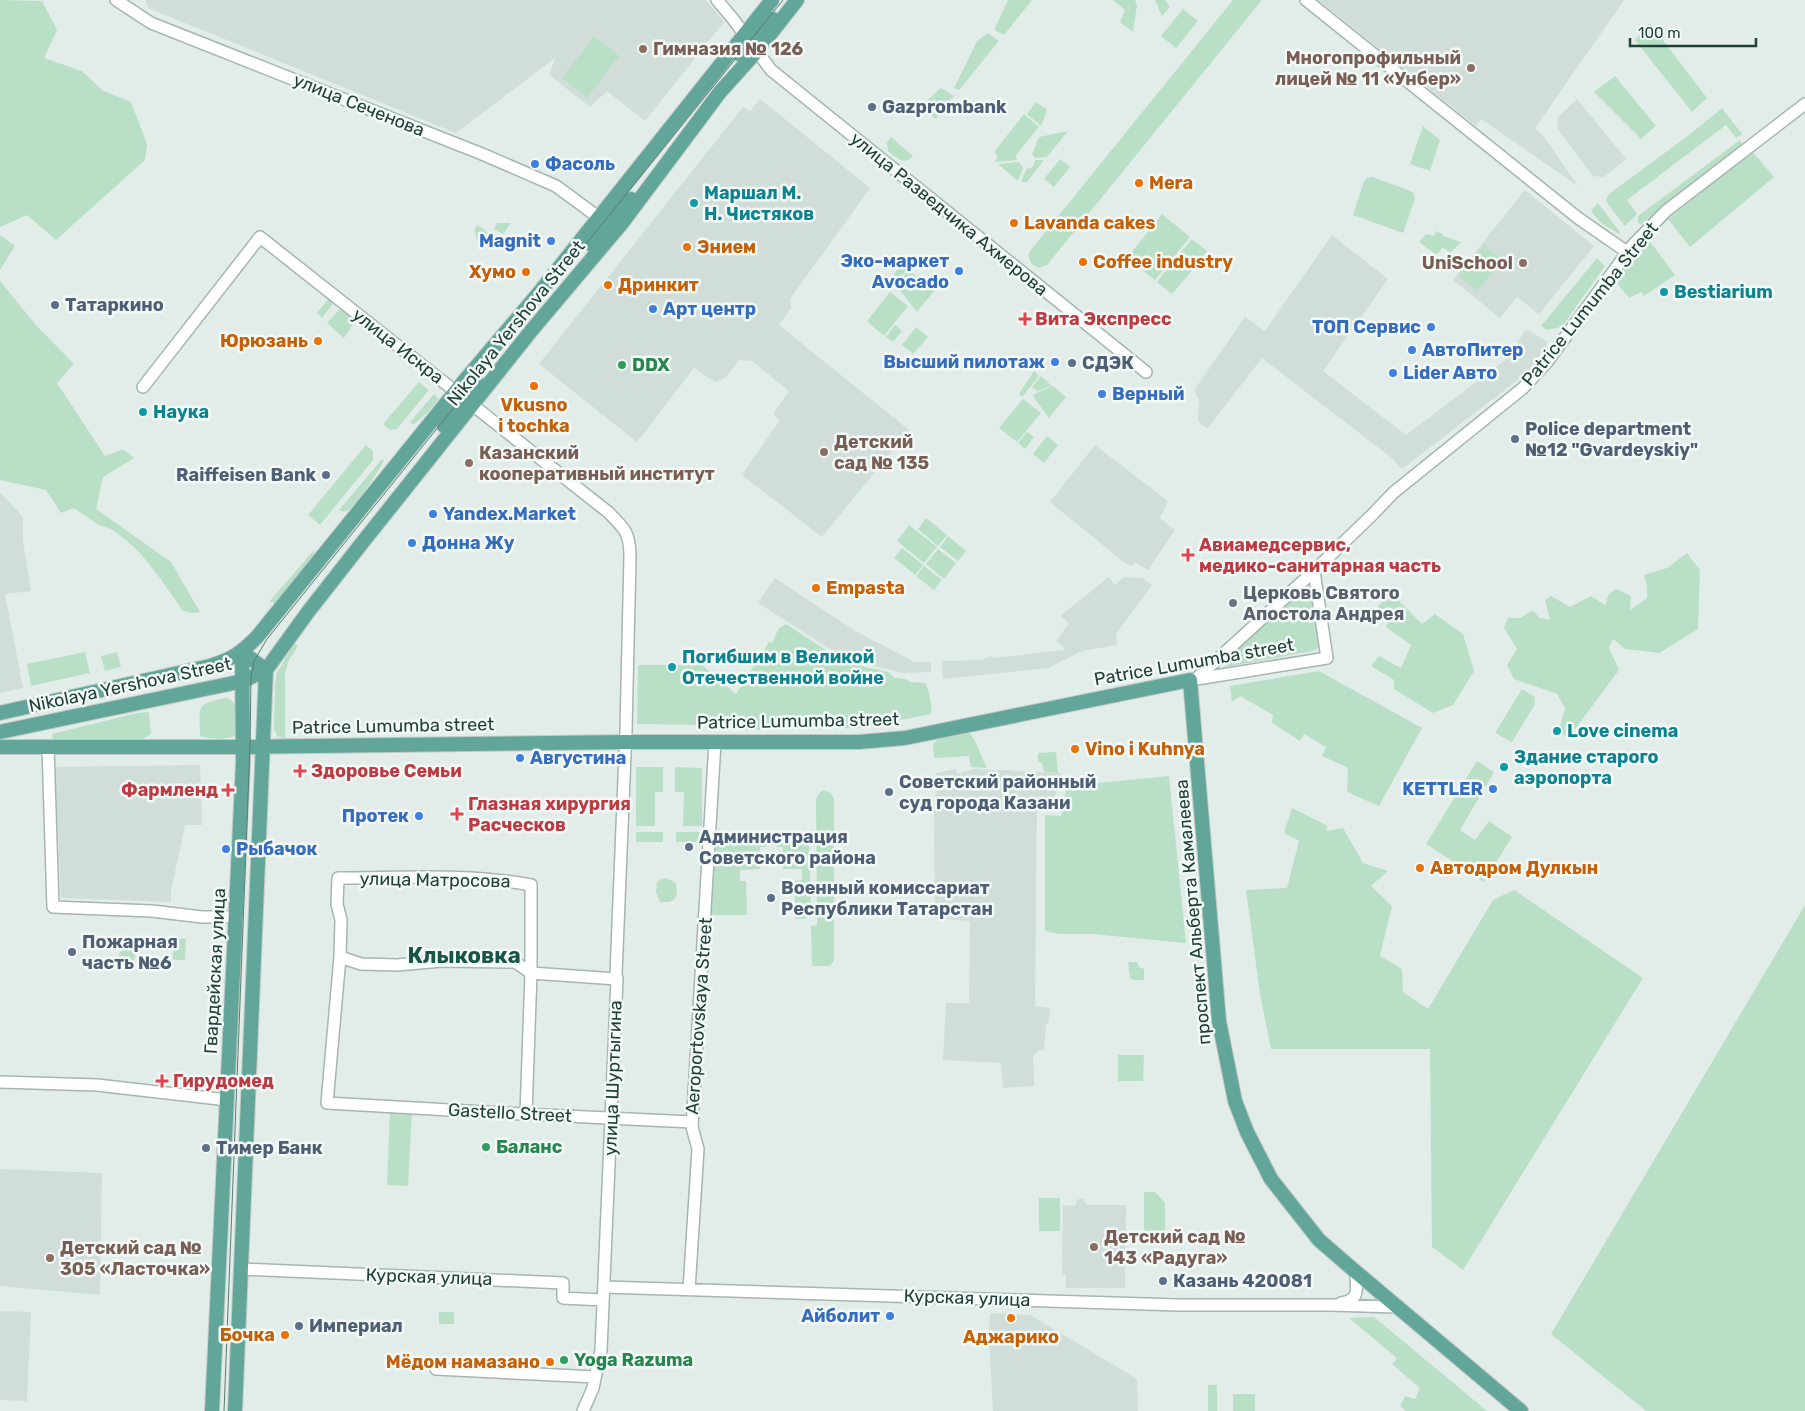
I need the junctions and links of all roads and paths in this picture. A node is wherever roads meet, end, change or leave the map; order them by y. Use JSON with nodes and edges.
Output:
{"nodes":[{"id":1,"x":116,"y":0,"type":"edge"},
{"id":2,"x":717,"y":0,"type":"edge"},
{"id":3,"x":772,"y":0,"type":"edge"},
{"id":4,"x":778,"y":0,"type":"edge"},
{"id":5,"x":796,"y":0,"type":"edge"},
{"id":6,"x":1306,"y":0,"type":"edge"},
{"id":7,"x":751,"y":42,"type":"junction"},
{"id":8,"x":1805,"y":104,"type":"edge"},
{"id":9,"x":674,"y":123,"type":"junction"},
{"id":10,"x":598,"y":217,"type":"junction"},
{"id":11,"x":1627,"y":252,"type":"junction"},
{"id":12,"x":538,"y":294,"type":"junction"},
{"id":13,"x":1146,"y":372,"type":"dead end"},
{"id":14,"x":143,"y":387,"type":"dead end"},
{"id":15,"x":464,"y":398,"type":"junction"},
{"id":16,"x":1314,"y":571,"type":"junction"},
{"id":17,"x":1294,"y":589,"type":"junction"},
{"id":18,"x":1318,"y":600,"type":"junction"},
{"id":19,"x":242,"y":652,"type":"junction"},
{"id":20,"x":266,"y":670,"type":"junction"},
{"id":21,"x":1194,"y":679,"type":"junction"},
{"id":22,"x":243,"y":681,"type":"junction"},
{"id":23,"x":0,"y":712,"type":"edge"},
{"id":24,"x":0,"y":732,"type":"edge"},
{"id":25,"x":626,"y":742,"type":"junction"},
{"id":26,"x":715,"y":742,"type":"junction"},
{"id":27,"x":48,"y":746,"type":"junction"},
{"id":28,"x":264,"y":746,"type":"junction"},
{"id":29,"x":0,"y":747,"type":"edge"},
{"id":30,"x":244,"y":747,"type":"junction"},
{"id":31,"x":236,"y":917,"type":"junction"},
{"id":32,"x":340,"y":957,"type":"junction"},
{"id":33,"x":531,"y":973,"type":"junction"},
{"id":34,"x":617,"y":980,"type":"junction"},
{"id":35,"x":0,"y":1082,"type":"edge"},
{"id":36,"x":227,"y":1102,"type":"junction"},
{"id":37,"x":526,"y":1114,"type":"junction"},
{"id":38,"x":612,"y":1118,"type":"junction"},
{"id":39,"x":692,"y":1122,"type":"junction"},
{"id":40,"x":240,"y":1268,"type":"junction"},
{"id":41,"x":1356,"y":1272,"type":"junction"},
{"id":42,"x":604,"y":1288,"type":"junction"},
{"id":43,"x":690,"y":1290,"type":"junction"},
{"id":44,"x":603,"y":1300,"type":"junction"},
{"id":45,"x":1330,"y":1304,"type":"junction"},
{"id":46,"x":1397,"y":1307,"type":"junction"},
{"id":47,"x":436,"y":1369,"type":"dead end"},
{"id":48,"x":595,"y":1376,"type":"junction"},
{"id":49,"x":212,"y":1411,"type":"edge"},
{"id":50,"x":235,"y":1411,"type":"edge"},
{"id":51,"x":583,"y":1411,"type":"edge"},
{"id":52,"x":1521,"y":1411,"type":"edge"}],
"edges":[{"from":1,"to":10,"type":"street","name":"улица Сеченова"},
{"from":2,"to":7,"type":"street","name":"улица Разведчика Ахмерова"},
{"from":3,"to":7,"type":"main road"},
{"from":4,"to":7,"type":"main road"},
{"from":5,"to":7,"type":"main road"},
{"from":6,"to":11,"type":"street"},
{"from":7,"to":9,"type":"main road"},
{"from":7,"to":13,"type":"street","name":"улица Разведчика Ахмерова"},
{"from":7,"to":15,"type":"main road","name":"Nikolaya Yershova Street"},
{"from":8,"to":11,"type":"street","name":"Patrice Lumumba Street"},
{"from":9,"to":10,"type":"main road","name":"Nikolaya Yershova Street"},
{"from":9,"to":12,"type":"main road"},
{"from":10,"to":12,"type":"main road","name":"Nikolaya Yershova Street"},
{"from":11,"to":16,"type":"street","name":"Patrice Lumumba Street"},
{"from":12,"to":15,"type":"main road","name":"Nikolaya Yershova Street"},
{"from":14,"to":15,"type":"street","name":"улица Искра"},
{"from":15,"to":19,"type":"main road","name":"Nikolaya Yershova Street"},
{"from":15,"to":20,"type":"main road","name":"Nikolaya Yershova Street"},
{"from":15,"to":25,"type":"street","name":"улица Искра"},
{"from":16,"to":17,"type":"street","name":"Patrice Lumumba Street"},
{"from":16,"to":18,"type":"street","name":"Patrice Lumumba street"},
{"from":17,"to":18,"type":"street"},
{"from":17,"to":21,"type":"street","name":"Patrice Lumumba Street"},
{"from":18,"to":21,"type":"street","name":"Patrice Lumumba street"},
{"from":19,"to":20,"type":"main road","name":"Nikolaya Yershova Street"},
{"from":19,"to":22,"type":"main road","name":"Гвардейская улица"},
{"from":19,"to":23,"type":"main road","name":"Nikolaya Yershova Street"},
{"from":20,"to":22,"type":"main road","name":"Nikolaya Yershova Street"},
{"from":20,"to":28,"type":"main road"},
{"from":21,"to":26,"type":"main road","name":"Patrice Lumumba street"},
{"from":21,"to":41,"type":"main road","name":"проспект Альберта Камалеева"},
{"from":22,"to":24,"type":"main road","name":"Nikolaya Yershova Street"},
{"from":22,"to":30,"type":"main road","name":"Гвардейская улица"},
{"from":25,"to":26,"type":"main road","name":"Patrice Lumumba street"},
{"from":25,"to":28,"type":"main road","name":"Patrice Lumumba street"},
{"from":25,"to":34,"type":"street","name":"улица Шуртыгина"},
{"from":26,"to":39,"type":"street","name":"Aeroportovskaya Street"},
{"from":27,"to":29,"type":"main road"},
{"from":27,"to":30,"type":"main road"},
{"from":27,"to":31,"type":"street"},
{"from":28,"to":30,"type":"main road","name":"Patrice Lumumba street"},
{"from":28,"to":40,"type":"main road"},
{"from":30,"to":31,"type":"main road","name":"Гвардейская улица"},
{"from":31,"to":36,"type":"main road","name":"Гвардейская улица"},
{"from":32,"to":33,"type":"street"},
{"from":32,"to":33,"type":"street","name":"улица Матросова"},
{"from":32,"to":37,"type":"street","name":"Gastello Street"},
{"from":33,"to":34,"type":"street"},
{"from":33,"to":37,"type":"street"},
{"from":34,"to":38,"type":"street","name":"улица Шуртыгина"},
{"from":35,"to":36,"type":"street"},
{"from":36,"to":49,"type":"main road","name":"Гвардейская улица"},
{"from":37,"to":38,"type":"street","name":"Gastello Street"},
{"from":38,"to":39,"type":"street","name":"Gastello Street"},
{"from":38,"to":42,"type":"street","name":"улица Шуртыгина"},
{"from":39,"to":43,"type":"street","name":"Aeroportovskaya Street"},
{"from":40,"to":44,"type":"street","name":"Курская улица"},
{"from":40,"to":50,"type":"main road"},
{"from":41,"to":45,"type":"street","name":"Курская улица"},
{"from":41,"to":46,"type":"main road","name":"проспект Альберта Камалеева"},
{"from":42,"to":43,"type":"street","name":"Курская улица"},
{"from":42,"to":44,"type":"street","name":"улица Шуртыгина"},
{"from":43,"to":45,"type":"street","name":"Курская улица"},
{"from":44,"to":48,"type":"street","name":"улица Шуртыгина"},
{"from":45,"to":46,"type":"street","name":"Курская улица"},
{"from":46,"to":52,"type":"main road","name":"проспект Альберта Камалеева"},
{"from":47,"to":48,"type":"street"},
{"from":48,"to":51,"type":"street","name":"улица Шуртыгина"}]}
